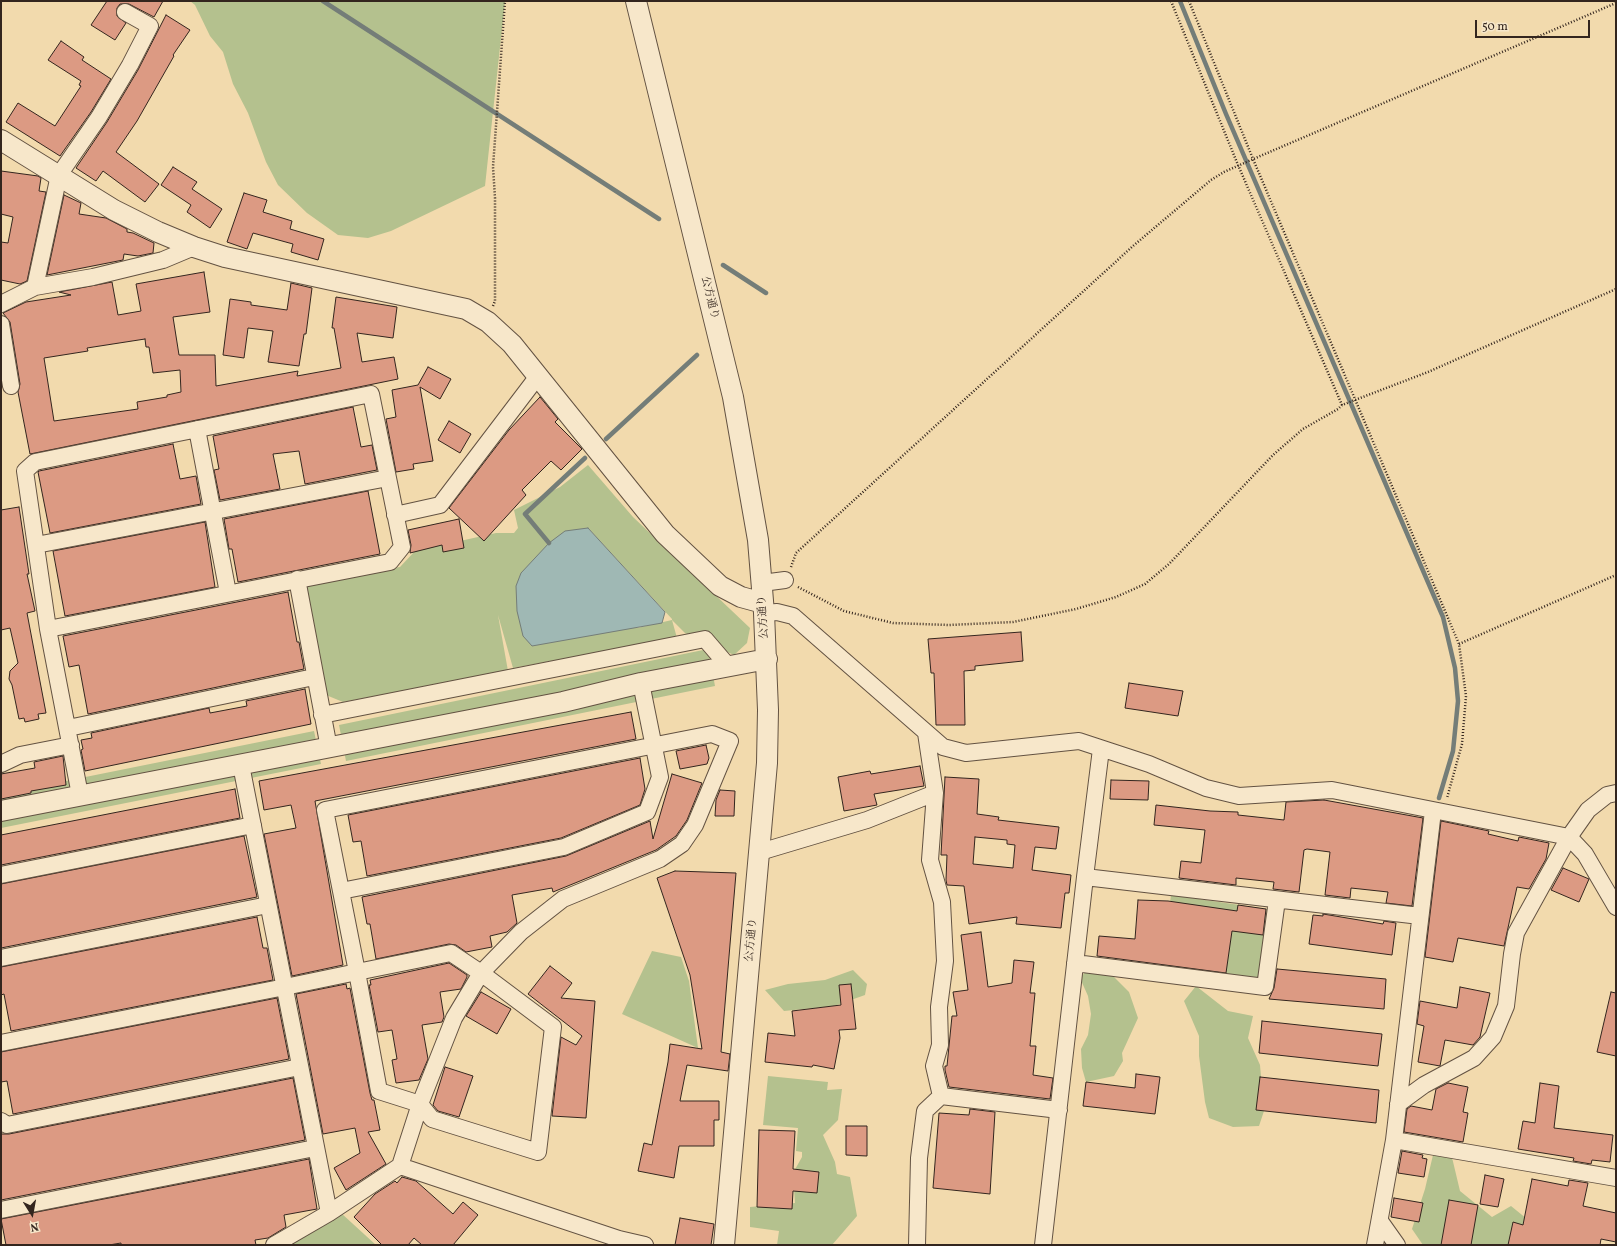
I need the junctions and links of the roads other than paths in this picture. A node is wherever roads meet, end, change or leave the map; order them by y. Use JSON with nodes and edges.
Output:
{"nodes":[{"id":1,"x":636,"y":1,"type":"edge"},
{"id":2,"x":125,"y":12,"type":"dead end"},
{"id":3,"x":1,"y":140,"type":"edge"},
{"id":4,"x":59,"y":175,"type":"junction"},
{"id":5,"x":194,"y":247,"type":"junction"},
{"id":6,"x":34,"y":287,"type":"junction"},
{"id":7,"x":1,"y":304,"type":"edge"},
{"id":8,"x":1,"y":324,"type":"edge"},
{"id":9,"x":538,"y":376,"type":"junction"},
{"id":10,"x":11,"y":386,"type":"dead end"},
{"id":11,"x":197,"y":429,"type":"junction"},
{"id":12,"x":388,"y":478,"type":"junction"},
{"id":13,"x":214,"y":511,"type":"junction"},
{"id":14,"x":395,"y":515,"type":"junction"},
{"id":15,"x":36,"y":544,"type":"junction"},
{"id":16,"x":297,"y":580,"type":"junction"},
{"id":17,"x":786,"y":580,"type":"road end"},
{"id":18,"x":762,"y":582,"type":"junction"},
{"id":19,"x":228,"y":593,"type":"junction"},
{"id":20,"x":764,"y":608,"type":"junction"},
{"id":21,"x":48,"y":629,"type":"junction"},
{"id":22,"x":767,"y":659,"type":"junction"},
{"id":23,"x":729,"y":666,"type":"junction"},
{"id":24,"x":314,"y":677,"type":"junction"},
{"id":25,"x":641,"y":683,"type":"junction"},
{"id":26,"x":322,"y":715,"type":"junction"},
{"id":27,"x":68,"y":728,"type":"junction"},
{"id":28,"x":926,"y":733,"type":"junction"},
{"id":29,"x":71,"y":745,"type":"junction"},
{"id":30,"x":653,"y":746,"type":"junction"},
{"id":31,"x":329,"y":748,"type":"junction"},
{"id":32,"x":1101,"y":749,"type":"junction"},
{"id":33,"x":1,"y":764,"type":"edge"},
{"id":34,"x":241,"y":766,"type":"junction"},
{"id":35,"x":935,"y":793,"type":"junction"},
{"id":36,"x":1616,"y":793,"type":"edge"},
{"id":37,"x":80,"y":795,"type":"junction"},
{"id":38,"x":1,"y":811,"type":"edge"},
{"id":39,"x":1438,"y":811,"type":"junction"},
{"id":40,"x":253,"y":825,"type":"junction"},
{"id":41,"x":1569,"y":837,"type":"junction"},
{"id":42,"x":760,"y":852,"type":"junction"},
{"id":43,"x":1,"y":875,"type":"edge"},
{"id":44,"x":1085,"y":878,"type":"junction"},
{"id":45,"x":341,"y":891,"type":"junction"},
{"id":46,"x":1277,"y":900,"type":"junction"},
{"id":47,"x":268,"y":905,"type":"junction"},
{"id":48,"x":1616,"y":907,"type":"edge"},
{"id":49,"x":1420,"y":916,"type":"junction"},
{"id":50,"x":1,"y":958,"type":"edge"},
{"id":51,"x":1075,"y":963,"type":"junction"},
{"id":52,"x":357,"y":972,"type":"junction"},
{"id":53,"x":480,"y":973,"type":"junction"},
{"id":54,"x":285,"y":987,"type":"junction"},
{"id":55,"x":1,"y":1043,"type":"edge"},
{"id":56,"x":300,"y":1067,"type":"junction"},
{"id":57,"x":941,"y":1096,"type":"junction"},
{"id":58,"x":420,"y":1104,"type":"junction"},
{"id":59,"x":1398,"y":1104,"type":"junction"},
{"id":60,"x":1059,"y":1110,"type":"junction"},
{"id":61,"x":1,"y":1121,"type":"edge"},
{"id":62,"x":1394,"y":1140,"type":"junction"},
{"id":63,"x":315,"y":1148,"type":"junction"},
{"id":64,"x":400,"y":1166,"type":"junction"},
{"id":65,"x":1616,"y":1178,"type":"edge"},
{"id":66,"x":1,"y":1210,"type":"edge"},
{"id":67,"x":329,"y":1213,"type":"junction"},
{"id":68,"x":1380,"y":1221,"type":"junction"},
{"id":69,"x":274,"y":1245,"type":"edge"},
{"id":70,"x":645,"y":1245,"type":"edge"},
{"id":71,"x":724,"y":1245,"type":"edge"},
{"id":72,"x":917,"y":1245,"type":"edge"},
{"id":73,"x":1043,"y":1245,"type":"edge"},
{"id":74,"x":1376,"y":1245,"type":"edge"},
{"id":75,"x":1397,"y":1245,"type":"edge"}],
"edges":[{"from":1,"to":18,"type":"street","name":"公方通り"},
{"from":2,"to":4,"type":"street"},
{"from":3,"to":4,"type":"street"},
{"from":4,"to":5,"type":"street"},
{"from":4,"to":6,"type":"street"},
{"from":5,"to":6,"type":"street"},
{"from":5,"to":9,"type":"street"},
{"from":6,"to":7,"type":"street"},
{"from":8,"to":10,"type":"street"},
{"from":9,"to":14,"type":"street"},
{"from":9,"to":20,"type":"street"},
{"from":11,"to":12,"type":"street"},
{"from":11,"to":13,"type":"street"},
{"from":11,"to":15,"type":"street"},
{"from":12,"to":13,"type":"street"},
{"from":12,"to":14,"type":"street"},
{"from":13,"to":15,"type":"street"},
{"from":13,"to":19,"type":"street"},
{"from":14,"to":16,"type":"street"},
{"from":15,"to":21,"type":"street"},
{"from":16,"to":19,"type":"street"},
{"from":16,"to":24,"type":"street"},
{"from":17,"to":18,"type":"street"},
{"from":18,"to":20,"type":"street","name":"公方通り"},
{"from":19,"to":21,"type":"street"},
{"from":20,"to":22,"type":"street","name":"公方通り"},
{"from":20,"to":28,"type":"street"},
{"from":21,"to":27,"type":"street"},
{"from":22,"to":23,"type":"street"},
{"from":22,"to":42,"type":"street","name":"公方通り"},
{"from":23,"to":25,"type":"street"},
{"from":23,"to":26,"type":"street"},
{"from":24,"to":26,"type":"street"},
{"from":24,"to":27,"type":"street"},
{"from":25,"to":30,"type":"street"},
{"from":25,"to":31,"type":"street"},
{"from":26,"to":31,"type":"street"},
{"from":27,"to":29,"type":"street"},
{"from":28,"to":32,"type":"street"},
{"from":28,"to":35,"type":"street"},
{"from":29,"to":33,"type":"street"},
{"from":29,"to":37,"type":"street"},
{"from":30,"to":45,"type":"street"},
{"from":30,"to":45,"type":"street"},
{"from":30,"to":53,"type":"street"},
{"from":31,"to":34,"type":"street"},
{"from":32,"to":39,"type":"street"},
{"from":32,"to":44,"type":"street"},
{"from":34,"to":37,"type":"street"},
{"from":34,"to":40,"type":"street"},
{"from":35,"to":42,"type":"street"},
{"from":35,"to":57,"type":"street"},
{"from":36,"to":41,"type":"street"},
{"from":37,"to":38,"type":"street"},
{"from":39,"to":41,"type":"street"},
{"from":39,"to":49,"type":"street"},
{"from":40,"to":43,"type":"street"},
{"from":40,"to":47,"type":"street"},
{"from":41,"to":48,"type":"street"},
{"from":41,"to":59,"type":"street"},
{"from":42,"to":71,"type":"street","name":"公方通り"},
{"from":44,"to":46,"type":"street"},
{"from":44,"to":51,"type":"street"},
{"from":45,"to":52,"type":"street"},
{"from":46,"to":49,"type":"street"},
{"from":46,"to":51,"type":"street"},
{"from":47,"to":50,"type":"street"},
{"from":47,"to":54,"type":"street"},
{"from":49,"to":59,"type":"street"},
{"from":51,"to":60,"type":"street"},
{"from":52,"to":53,"type":"street"},
{"from":52,"to":54,"type":"street"},
{"from":52,"to":58,"type":"street"},
{"from":53,"to":58,"type":"street"},
{"from":53,"to":58,"type":"street"},
{"from":54,"to":55,"type":"street"},
{"from":54,"to":56,"type":"street"},
{"from":56,"to":61,"type":"street"},
{"from":56,"to":63,"type":"street"},
{"from":57,"to":60,"type":"street"},
{"from":57,"to":72,"type":"street"},
{"from":58,"to":64,"type":"street"},
{"from":59,"to":62,"type":"street"},
{"from":60,"to":73,"type":"street"},
{"from":62,"to":65,"type":"street"},
{"from":62,"to":68,"type":"street"},
{"from":63,"to":66,"type":"street"},
{"from":63,"to":67,"type":"street"},
{"from":64,"to":67,"type":"street"},
{"from":64,"to":70,"type":"street"},
{"from":67,"to":69,"type":"street"},
{"from":68,"to":74,"type":"street"},
{"from":68,"to":75,"type":"street"}]}
